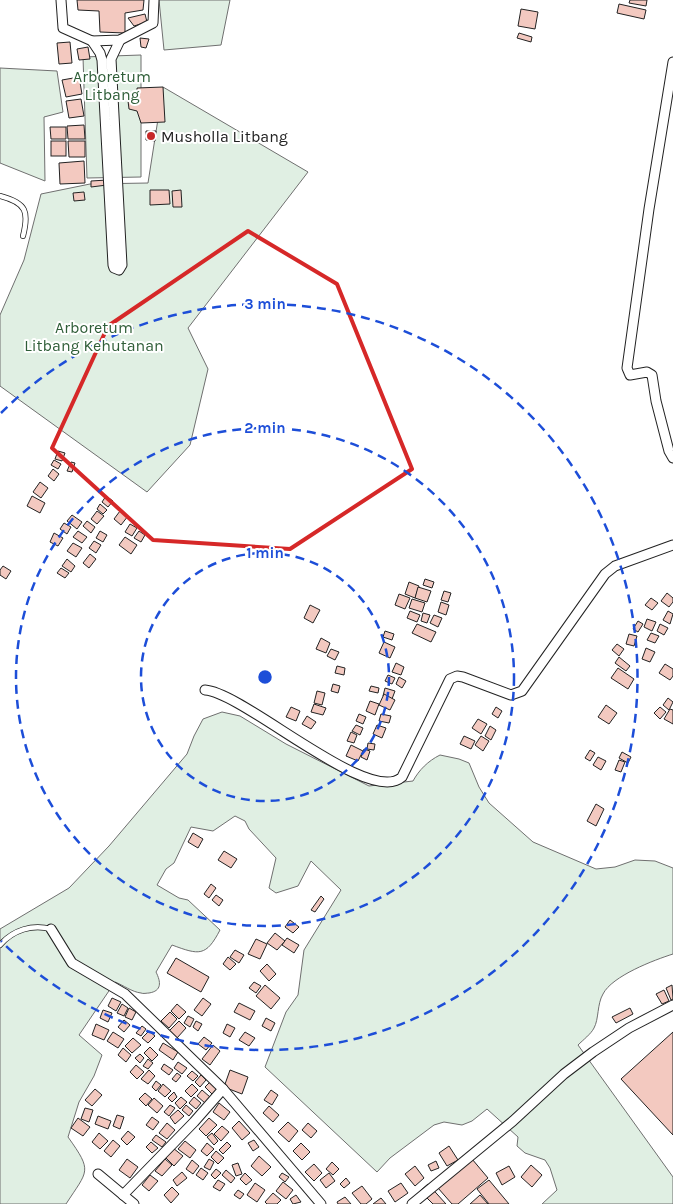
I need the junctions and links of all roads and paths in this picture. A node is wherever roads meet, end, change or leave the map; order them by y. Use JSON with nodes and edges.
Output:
{"nodes":[{"id":1,"x":61,"y":0,"type":"edge"},
{"id":2,"x":154,"y":0,"type":"edge"},
{"id":3,"x":120,"y":40,"type":"junction"},
{"id":4,"x":92,"y":41,"type":"junction"},
{"id":5,"x":107,"y":59,"type":"junction"},
{"id":6,"x":673,"y":62,"type":"edge"},
{"id":7,"x":113,"y":181,"type":"junction"},
{"id":8,"x":0,"y":196,"type":"edge"},
{"id":9,"x":23,"y":236,"type":"dead end"},
{"id":10,"x":673,"y":458,"type":"edge"},
{"id":11,"x":673,"y":546,"type":"edge"},
{"id":12,"x":205,"y":690,"type":"dead end"},
{"id":13,"x":51,"y":929,"type":"joint"},
{"id":14,"x":0,"y":945,"type":"edge"},
{"id":15,"x":673,"y":1005,"type":"edge"},
{"id":16,"x":223,"y":1089,"type":"junction"},
{"id":17,"x":98,"y":1174,"type":"dead end"},
{"id":18,"x":123,"y":1195,"type":"junction"},
{"id":19,"x":134,"y":1204,"type":"edge"},
{"id":20,"x":321,"y":1204,"type":"edge"},
{"id":21,"x":412,"y":1204,"type":"edge"}],
"edges":[{"from":1,"to":4,"type":"street"},
{"from":2,"to":3,"type":"street"},
{"from":3,"to":4,"type":"street"},
{"from":3,"to":5,"type":"street"},
{"from":4,"to":5,"type":"street"},
{"from":5,"to":7,"type":"street"},
{"from":6,"to":10,"type":"street"},
{"from":7,"to":7,"type":"street"},
{"from":8,"to":9,"type":"lane"},
{"from":11,"to":12,"type":"street"},
{"from":13,"to":14,"type":"lane"},
{"from":13,"to":16,"type":"street"},
{"from":15,"to":21,"type":"street"},
{"from":16,"to":18,"type":"street"},
{"from":16,"to":20,"type":"street"},
{"from":17,"to":18,"type":"street"},
{"from":18,"to":19,"type":"street"}]}
